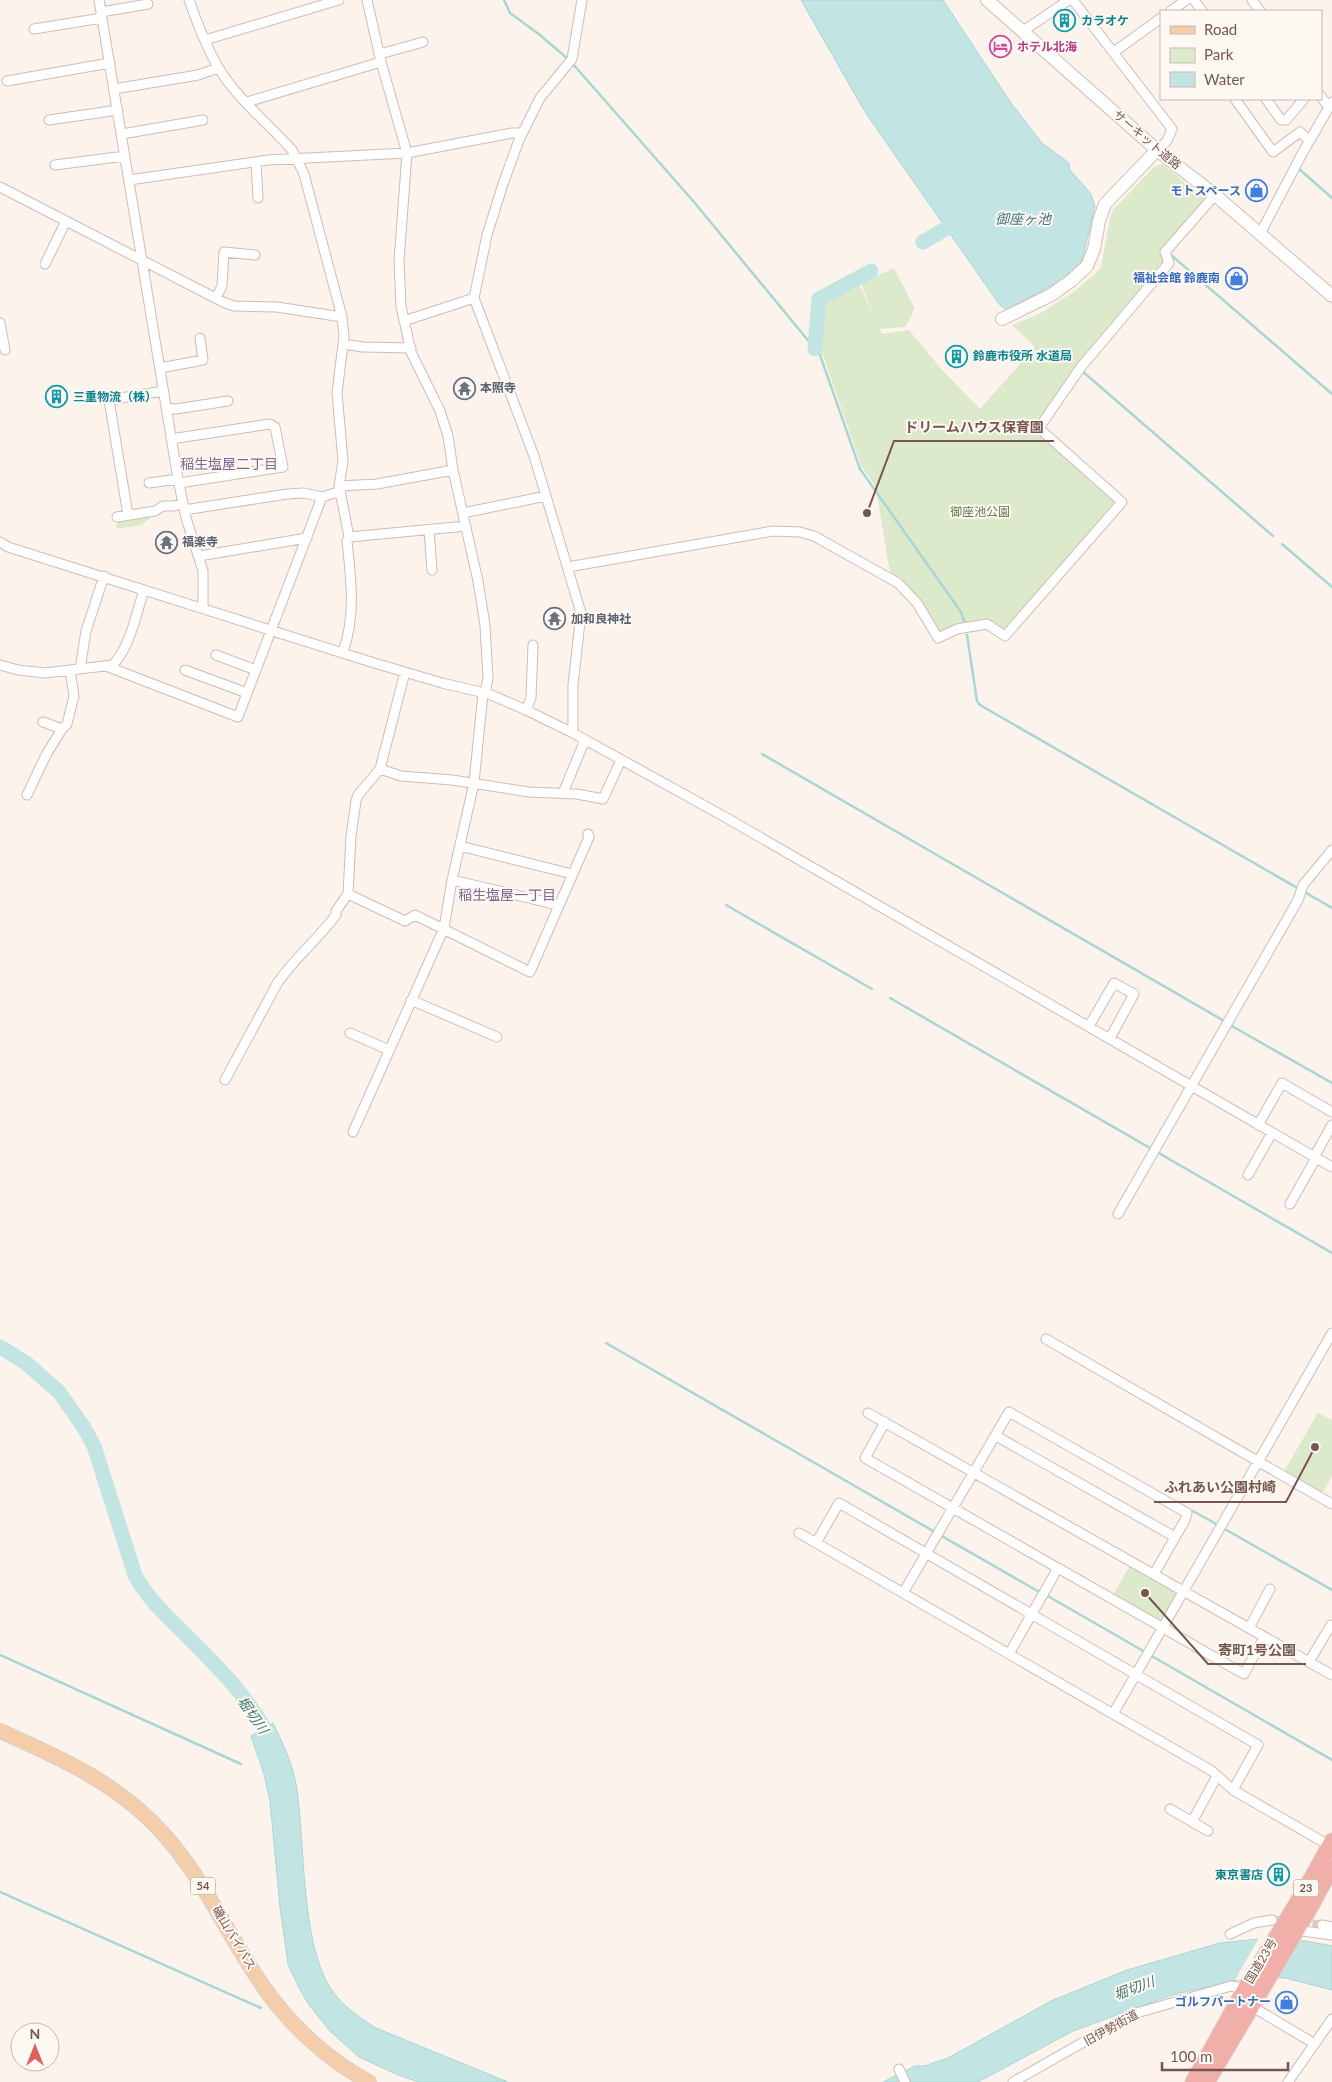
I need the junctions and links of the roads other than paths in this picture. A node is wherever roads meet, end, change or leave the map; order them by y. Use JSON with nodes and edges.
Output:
{"nodes":[{"id":1,"x":99,"y":0,"type":"edge"},
{"id":2,"x":189,"y":0,"type":"edge"},
{"id":3,"x":339,"y":0,"type":"edge"},
{"id":4,"x":367,"y":0,"type":"edge"},
{"id":5,"x":582,"y":0,"type":"edge"},
{"id":6,"x":987,"y":0,"type":"edge"},
{"id":7,"x":1069,"y":0,"type":"edge"},
{"id":8,"x":1073,"y":0,"type":"edge"},
{"id":9,"x":1186,"y":0,"type":"edge"},
{"id":10,"x":148,"y":4,"type":"dead end"},
{"id":11,"x":1172,"y":10,"type":"edge"},
{"id":12,"x":102,"y":15,"type":"junction"},
{"id":13,"x":1160,"y":19,"type":"edge"},
{"id":14,"x":34,"y":29,"type":"dead end"},
{"id":15,"x":1023,"y":31,"type":"junction"},
{"id":16,"x":205,"y":40,"type":"junction"},
{"id":17,"x":423,"y":42,"type":"dead end"},
{"id":18,"x":1114,"y":52,"type":"junction"},
{"id":19,"x":380,"y":58,"type":"junction"},
{"id":20,"x":110,"y":63,"type":"junction"},
{"id":21,"x":218,"y":68,"type":"junction"},
{"id":22,"x":8,"y":81,"type":"dead end"},
{"id":23,"x":114,"y":88,"type":"junction"},
{"id":24,"x":1236,"y":100,"type":"edge"},
{"id":25,"x":1267,"y":100,"type":"edge"},
{"id":26,"x":1303,"y":100,"type":"edge"},
{"id":27,"x":247,"y":102,"type":"junction"},
{"id":28,"x":1330,"y":104,"type":"edge"},
{"id":29,"x":118,"y":110,"type":"junction"},
{"id":30,"x":49,"y":120,"type":"dead end"},
{"id":31,"x":203,"y":120,"type":"dead end"},
{"id":32,"x":522,"y":133,"type":"junction"},
{"id":33,"x":122,"y":134,"type":"junction"},
{"id":34,"x":1310,"y":140,"type":"junction"},
{"id":35,"x":1158,"y":150,"type":"junction"},
{"id":36,"x":407,"y":153,"type":"junction"},
{"id":37,"x":125,"y":156,"type":"junction"},
{"id":38,"x":297,"y":160,"type":"junction"},
{"id":39,"x":256,"y":162,"type":"junction"},
{"id":40,"x":54,"y":165,"type":"dead end"},
{"id":41,"x":129,"y":180,"type":"junction"},
{"id":42,"x":0,"y":188,"type":"edge"},
{"id":43,"x":1214,"y":195,"type":"junction"},
{"id":44,"x":258,"y":198,"type":"dead end"},
{"id":45,"x":66,"y":221,"type":"junction"},
{"id":46,"x":1260,"y":234,"type":"junction"},
{"id":47,"x":255,"y":255,"type":"dead end"},
{"id":48,"x":142,"y":260,"type":"junction"},
{"id":49,"x":45,"y":264,"type":"dead end"},
{"id":50,"x":1332,"y":296,"type":"edge"},
{"id":51,"x":216,"y":298,"type":"junction"},
{"id":52,"x":474,"y":298,"type":"junction"},
{"id":53,"x":342,"y":317,"type":"junction"},
{"id":54,"x":1002,"y":319,"type":"dead end"},
{"id":55,"x":404,"y":321,"type":"junction"},
{"id":56,"x":0,"y":323,"type":"edge"},
{"id":57,"x":200,"y":338,"type":"dead end"},
{"id":58,"x":343,"y":344,"type":"junction"},
{"id":59,"x":411,"y":348,"type":"junction"},
{"id":60,"x":5,"y":350,"type":"edge"},
{"id":61,"x":160,"y":368,"type":"junction"},
{"id":62,"x":163,"y":391,"type":"junction"},
{"id":63,"x":228,"y":401,"type":"dead end"},
{"id":64,"x":166,"y":408,"type":"junction"},
{"id":65,"x":171,"y":439,"type":"junction"},
{"id":66,"x":453,"y":470,"type":"junction"},
{"id":67,"x":178,"y":481,"type":"junction"},
{"id":68,"x":149,"y":483,"type":"dead end"},
{"id":69,"x":340,"y":489,"type":"junction"},
{"id":70,"x":546,"y":496,"type":"junction"},
{"id":71,"x":322,"y":498,"type":"junction"},
{"id":72,"x":184,"y":506,"type":"junction"},
{"id":73,"x":463,"y":513,"type":"junction"},
{"id":74,"x":128,"y":515,"type":"junction"},
{"id":75,"x":117,"y":516,"type":"dead end"},
{"id":76,"x":466,"y":526,"type":"junction"},
{"id":77,"x":429,"y":530,"type":"junction"},
{"id":78,"x":348,"y":537,"type":"junction"},
{"id":79,"x":307,"y":538,"type":"junction"},
{"id":80,"x":0,"y":542,"type":"edge"},
{"id":81,"x":199,"y":556,"type":"junction"},
{"id":82,"x":568,"y":567,"type":"junction"},
{"id":83,"x":432,"y":570,"type":"dead end"},
{"id":84,"x":104,"y":576,"type":"junction"},
{"id":85,"x":144,"y":590,"type":"junction"},
{"id":86,"x":203,"y":608,"type":"junction"},
{"id":87,"x":272,"y":630,"type":"junction"},
{"id":88,"x":534,"y":645,"type":"dead end"},
{"id":89,"x":344,"y":652,"type":"junction"},
{"id":90,"x":216,"y":655,"type":"dead end"},
{"id":91,"x":0,"y":665,"type":"edge"},
{"id":92,"x":106,"y":666,"type":"junction"},
{"id":93,"x":80,"y":669,"type":"junction"},
{"id":94,"x":70,"y":670,"type":"junction"},
{"id":95,"x":185,"y":670,"type":"dead end"},
{"id":96,"x":256,"y":670,"type":"junction"},
{"id":97,"x":405,"y":672,"type":"junction"},
{"id":98,"x":247,"y":692,"type":"junction"},
{"id":99,"x":484,"y":693,"type":"junction"},
{"id":100,"x":526,"y":710,"type":"junction"},
{"id":101,"x":43,"y":722,"type":"dead end"},
{"id":102,"x":62,"y":729,"type":"junction"},
{"id":103,"x":574,"y":733,"type":"junction"},
{"id":104,"x":585,"y":740,"type":"junction"},
{"id":105,"x":621,"y":760,"type":"junction"},
{"id":106,"x":380,"y":769,"type":"junction"},
{"id":107,"x":474,"y":783,"type":"junction"},
{"id":108,"x":563,"y":793,"type":"junction"},
{"id":109,"x":27,"y":795,"type":"dead end"},
{"id":110,"x":588,"y":834,"type":"dead end"},
{"id":111,"x":460,"y":846,"type":"junction"},
{"id":112,"x":1332,"y":850,"type":"edge"},
{"id":113,"x":572,"y":874,"type":"junction"},
{"id":114,"x":452,"y":880,"type":"junction"},
{"id":115,"x":348,"y":894,"type":"junction"},
{"id":116,"x":558,"y":905,"type":"junction"},
{"id":117,"x":444,"y":928,"type":"junction"},
{"id":118,"x":411,"y":1000,"type":"junction"},
{"id":119,"x":1089,"y":1026,"type":"junction"},
{"id":120,"x":350,"y":1033,"type":"dead end"},
{"id":121,"x":496,"y":1037,"type":"dead end"},
{"id":122,"x":1110,"y":1038,"type":"junction"},
{"id":123,"x":389,"y":1050,"type":"junction"},
{"id":124,"x":225,"y":1080,"type":"dead end"},
{"id":125,"x":1191,"y":1086,"type":"junction"},
{"id":126,"x":1332,"y":1112,"type":"edge"},
{"id":127,"x":1258,"y":1124,"type":"junction"},
{"id":128,"x":1332,"y":1125,"type":"edge"},
{"id":129,"x":353,"y":1132,"type":"dead end"},
{"id":130,"x":1272,"y":1133,"type":"junction"},
{"id":131,"x":1315,"y":1157,"type":"junction"},
{"id":132,"x":1332,"y":1167,"type":"edge"},
{"id":133,"x":1248,"y":1175,"type":"dead end"},
{"id":134,"x":1290,"y":1204,"type":"dead end"},
{"id":135,"x":1118,"y":1214,"type":"dead end"},
{"id":136,"x":1332,"y":1335,"type":"edge"},
{"id":137,"x":1046,"y":1339,"type":"dead end"},
{"id":138,"x":868,"y":1413,"type":"dead end"},
{"id":139,"x":886,"y":1422,"type":"junction"},
{"id":140,"x":996,"y":1436,"type":"junction"},
{"id":141,"x":1258,"y":1462,"type":"junction"},
{"id":142,"x":974,"y":1473,"type":"junction"},
{"id":143,"x":1332,"y":1504,"type":"edge"},
{"id":144,"x":954,"y":1508,"type":"junction"},
{"id":145,"x":799,"y":1533,"type":"dead end"},
{"id":146,"x":1175,"y":1537,"type":"junction"},
{"id":147,"x":816,"y":1544,"type":"junction"},
{"id":148,"x":927,"y":1554,"type":"junction"},
{"id":149,"x":1058,"y":1568,"type":"junction"},
{"id":150,"x":1154,"y":1574,"type":"junction"},
{"id":151,"x":1270,"y":1589,"type":"dead end"},
{"id":152,"x":1184,"y":1591,"type":"junction"},
{"id":153,"x":903,"y":1593,"type":"junction"},
{"id":154,"x":1032,"y":1615,"type":"junction"},
{"id":155,"x":1331,"y":1625,"type":"edge"},
{"id":156,"x":1163,"y":1628,"type":"junction"},
{"id":157,"x":1248,"y":1628,"type":"junction"},
{"id":158,"x":1264,"y":1637,"type":"junction"},
{"id":159,"x":1010,"y":1654,"type":"junction"},
{"id":160,"x":1309,"y":1662,"type":"junction"},
{"id":161,"x":1136,"y":1675,"type":"junction"},
{"id":162,"x":1332,"y":1675,"type":"edge"},
{"id":163,"x":1113,"y":1714,"type":"junction"},
{"id":164,"x":0,"y":1731,"type":"edge"},
{"id":165,"x":1217,"y":1776,"type":"junction"},
{"id":166,"x":1233,"y":1790,"type":"junction"},
{"id":167,"x":1170,"y":1809,"type":"dead end"},
{"id":168,"x":1192,"y":1822,"type":"junction"},
{"id":169,"x":1208,"y":1831,"type":"dead end"},
{"id":170,"x":1331,"y":1844,"type":"edge"},
{"id":171,"x":1332,"y":1867,"type":"edge"},
{"id":172,"x":1322,"y":1925,"type":"tunnel mouth"},
{"id":173,"x":1275,"y":1926,"type":"junction"},
{"id":174,"x":1332,"y":1927,"type":"edge"},
{"id":175,"x":1295,"y":1932,"type":"junction"},
{"id":176,"x":1230,"y":1934,"type":"dead end"},
{"id":177,"x":1332,"y":1935,"type":"edge"},
{"id":178,"x":1254,"y":1983,"type":"junction"},
{"id":179,"x":1251,"y":2006,"type":"junction"},
{"id":180,"x":1332,"y":2019,"type":"edge"},
{"id":181,"x":1315,"y":2044,"type":"junction"},
{"id":182,"x":899,"y":2070,"type":"dead end"},
{"id":183,"x":369,"y":2082,"type":"edge"},
{"id":184,"x":905,"y":2082,"type":"edge"},
{"id":185,"x":1014,"y":2082,"type":"edge"},
{"id":186,"x":1193,"y":2082,"type":"edge"},
{"id":187,"x":1207,"y":2082,"type":"edge"},
{"id":188,"x":1288,"y":2082,"type":"edge"}],
"edges":[{"from":1,"to":12,"type":"street"},
{"from":2,"to":16,"type":"street"},
{"from":3,"to":16,"type":"street"},
{"from":4,"to":19,"type":"street"},
{"from":5,"to":32,"type":"street"},
{"from":6,"to":15,"type":"street","name":"サーキット道路"},
{"from":7,"to":15,"type":"street"},
{"from":8,"to":18,"type":"street"},
{"from":9,"to":11,"type":"street"},
{"from":10,"to":12,"type":"street"},
{"from":12,"to":14,"type":"street"},
{"from":12,"to":20,"type":"street"},
{"from":13,"to":18,"type":"street"},
{"from":15,"to":35,"type":"street","name":"サーキット道路"},
{"from":16,"to":21,"type":"street"},
{"from":17,"to":19,"type":"street"},
{"from":18,"to":35,"type":"street"},
{"from":19,"to":27,"type":"street"},
{"from":19,"to":36,"type":"street"},
{"from":20,"to":22,"type":"street"},
{"from":20,"to":23,"type":"street"},
{"from":21,"to":23,"type":"street"},
{"from":21,"to":27,"type":"street"},
{"from":23,"to":29,"type":"street"},
{"from":24,"to":34,"type":"street"},
{"from":25,"to":26,"type":"street"},
{"from":27,"to":38,"type":"street"},
{"from":28,"to":34,"type":"street"},
{"from":29,"to":30,"type":"street"},
{"from":29,"to":33,"type":"street"},
{"from":31,"to":33,"type":"street"},
{"from":32,"to":36,"type":"street"},
{"from":32,"to":52,"type":"street"},
{"from":33,"to":37,"type":"street"},
{"from":34,"to":46,"type":"street"},
{"from":35,"to":43,"type":"street","name":"サーキット道路"},
{"from":35,"to":54,"type":"street"},
{"from":36,"to":38,"type":"street"},
{"from":36,"to":55,"type":"street"},
{"from":37,"to":40,"type":"street"},
{"from":37,"to":41,"type":"street"},
{"from":38,"to":39,"type":"street"},
{"from":38,"to":53,"type":"street"},
{"from":39,"to":41,"type":"street"},
{"from":39,"to":44,"type":"street"},
{"from":41,"to":48,"type":"street"},
{"from":42,"to":45,"type":"street"},
{"from":43,"to":46,"type":"street","name":"サーキット道路"},
{"from":43,"to":82,"type":"street"},
{"from":45,"to":48,"type":"street"},
{"from":45,"to":49,"type":"street"},
{"from":46,"to":50,"type":"street","name":"サーキット道路"},
{"from":47,"to":51,"type":"street"},
{"from":48,"to":51,"type":"street"},
{"from":48,"to":61,"type":"street"},
{"from":51,"to":53,"type":"street"},
{"from":52,"to":55,"type":"street"},
{"from":52,"to":70,"type":"street"},
{"from":53,"to":58,"type":"street"},
{"from":55,"to":59,"type":"street"},
{"from":56,"to":60,"type":"street"},
{"from":57,"to":61,"type":"street"},
{"from":58,"to":59,"type":"street"},
{"from":58,"to":69,"type":"street"},
{"from":59,"to":66,"type":"street"},
{"from":61,"to":62,"type":"street"},
{"from":62,"to":64,"type":"street"},
{"from":62,"to":74,"type":"street"},
{"from":63,"to":64,"type":"street"},
{"from":64,"to":65,"type":"street"},
{"from":65,"to":67,"type":"street"},
{"from":65,"to":67,"type":"street"},
{"from":66,"to":69,"type":"street"},
{"from":66,"to":73,"type":"street"},
{"from":67,"to":68,"type":"street"},
{"from":67,"to":72,"type":"street"},
{"from":69,"to":71,"type":"street"},
{"from":69,"to":78,"type":"street"},
{"from":70,"to":73,"type":"street"},
{"from":70,"to":82,"type":"street"},
{"from":71,"to":72,"type":"street"},
{"from":71,"to":79,"type":"street"},
{"from":72,"to":74,"type":"street"},
{"from":72,"to":81,"type":"street"},
{"from":73,"to":76,"type":"street"},
{"from":74,"to":75,"type":"street"},
{"from":76,"to":77,"type":"street"},
{"from":76,"to":99,"type":"street"},
{"from":77,"to":78,"type":"street"},
{"from":77,"to":83,"type":"street"},
{"from":78,"to":89,"type":"street"},
{"from":79,"to":81,"type":"street"},
{"from":79,"to":87,"type":"street"},
{"from":80,"to":84,"type":"street"},
{"from":81,"to":86,"type":"street"},
{"from":82,"to":103,"type":"street"},
{"from":84,"to":85,"type":"street"},
{"from":84,"to":93,"type":"street"},
{"from":85,"to":86,"type":"street"},
{"from":85,"to":92,"type":"street"},
{"from":86,"to":87,"type":"street"},
{"from":87,"to":89,"type":"street"},
{"from":87,"to":96,"type":"street"},
{"from":88,"to":100,"type":"street"},
{"from":89,"to":97,"type":"street"},
{"from":90,"to":96,"type":"street"},
{"from":91,"to":94,"type":"street"},
{"from":92,"to":93,"type":"street"},
{"from":92,"to":98,"type":"street"},
{"from":93,"to":94,"type":"street"},
{"from":94,"to":102,"type":"street"},
{"from":95,"to":98,"type":"street"},
{"from":96,"to":98,"type":"street"},
{"from":97,"to":99,"type":"street"},
{"from":97,"to":106,"type":"street"},
{"from":99,"to":100,"type":"street"},
{"from":99,"to":107,"type":"street"},
{"from":100,"to":103,"type":"street"},
{"from":101,"to":102,"type":"street"},
{"from":102,"to":109,"type":"street"},
{"from":103,"to":104,"type":"street"},
{"from":104,"to":105,"type":"street"},
{"from":104,"to":108,"type":"street"},
{"from":105,"to":108,"type":"street"},
{"from":105,"to":119,"type":"street"},
{"from":106,"to":107,"type":"street"},
{"from":106,"to":115,"type":"street"},
{"from":107,"to":108,"type":"street"},
{"from":107,"to":111,"type":"street"},
{"from":110,"to":113,"type":"street"},
{"from":111,"to":113,"type":"street"},
{"from":111,"to":114,"type":"street"},
{"from":112,"to":125,"type":"street"},
{"from":113,"to":116,"type":"street"},
{"from":114,"to":116,"type":"street"},
{"from":114,"to":117,"type":"street"},
{"from":115,"to":117,"type":"street"},
{"from":115,"to":124,"type":"street"},
{"from":116,"to":117,"type":"street"},
{"from":117,"to":118,"type":"street"},
{"from":118,"to":121,"type":"street"},
{"from":118,"to":123,"type":"street"},
{"from":119,"to":122,"type":"street"},
{"from":119,"to":122,"type":"street"},
{"from":120,"to":123,"type":"street"},
{"from":122,"to":125,"type":"street"},
{"from":123,"to":129,"type":"street"},
{"from":125,"to":127,"type":"street"},
{"from":125,"to":135,"type":"street"},
{"from":126,"to":127,"type":"street"},
{"from":127,"to":130,"type":"street"},
{"from":128,"to":131,"type":"street"},
{"from":130,"to":131,"type":"street"},
{"from":130,"to":133,"type":"street"},
{"from":131,"to":132,"type":"street"},
{"from":131,"to":134,"type":"street"},
{"from":136,"to":141,"type":"street"},
{"from":137,"to":141,"type":"street"},
{"from":138,"to":139,"type":"street"},
{"from":139,"to":142,"type":"street"},
{"from":139,"to":144,"type":"street"},
{"from":140,"to":142,"type":"street"},
{"from":140,"to":146,"type":"street"},
{"from":140,"to":146,"type":"street"},
{"from":141,"to":143,"type":"street"},
{"from":141,"to":152,"type":"street"},
{"from":142,"to":144,"type":"street"},
{"from":142,"to":150,"type":"street"},
{"from":144,"to":148,"type":"street"},
{"from":144,"to":149,"type":"street"},
{"from":145,"to":147,"type":"street"},
{"from":146,"to":150,"type":"street"},
{"from":147,"to":148,"type":"street"},
{"from":147,"to":153,"type":"street"},
{"from":148,"to":153,"type":"street"},
{"from":148,"to":154,"type":"street"},
{"from":149,"to":154,"type":"street"},
{"from":149,"to":156,"type":"street"},
{"from":150,"to":152,"type":"street"},
{"from":151,"to":157,"type":"street"},
{"from":152,"to":156,"type":"street"},
{"from":152,"to":157,"type":"street"},
{"from":153,"to":159,"type":"street"},
{"from":154,"to":159,"type":"street"},
{"from":154,"to":161,"type":"street"},
{"from":155,"to":160,"type":"street"},
{"from":156,"to":158,"type":"street"},
{"from":156,"to":161,"type":"street"},
{"from":157,"to":158,"type":"street"},
{"from":158,"to":160,"type":"street"},
{"from":159,"to":163,"type":"street"},
{"from":160,"to":162,"type":"street"},
{"from":161,"to":163,"type":"street"},
{"from":161,"to":166,"type":"street"},
{"from":163,"to":165,"type":"street"},
{"from":164,"to":183,"type":"main road","name":"磯山バイパス","number":"54"},
{"from":165,"to":166,"type":"street"},
{"from":165,"to":168,"type":"street"},
{"from":166,"to":170,"type":"street"},
{"from":167,"to":168,"type":"street"},
{"from":168,"to":169,"type":"street"},
{"from":170,"to":173,"type":"highway","name":"国道23号","number":"23"},
{"from":171,"to":175,"type":"highway","name":"国道23号","number":"23"},
{"from":172,"to":174,"type":"street"},
{"from":173,"to":176,"type":"street"},
{"from":173,"to":178,"type":"highway","name":"国道23号","number":"23"},
{"from":175,"to":177,"type":"street"},
{"from":175,"to":178,"type":"highway","name":"国道23号","number":"23"},
{"from":178,"to":179,"type":"highway","name":"国道23号","number":"23"},
{"from":178,"to":185,"type":"street","name":"旧伊勢街道"},
{"from":178,"to":186,"type":"highway","name":"国道23号","number":"23"},
{"from":179,"to":181,"type":"street"},
{"from":179,"to":187,"type":"highway","name":"国道23号","number":"23"},
{"from":180,"to":181,"type":"street"},
{"from":181,"to":188,"type":"street"},
{"from":182,"to":184,"type":"street"}]}
